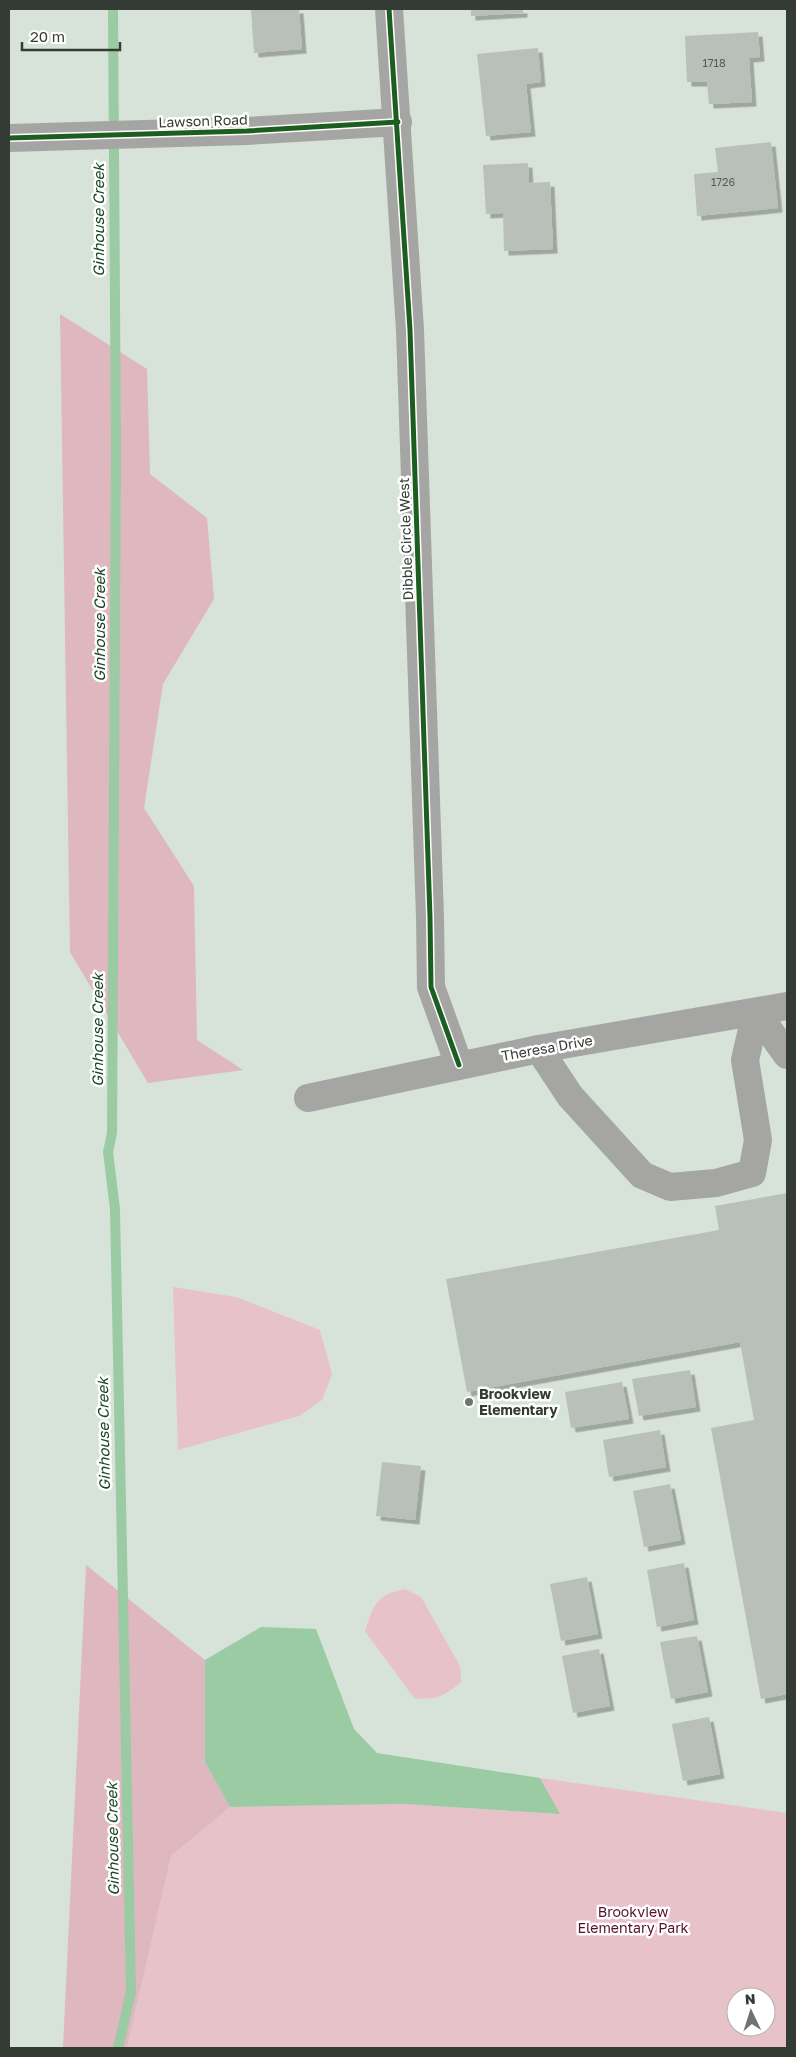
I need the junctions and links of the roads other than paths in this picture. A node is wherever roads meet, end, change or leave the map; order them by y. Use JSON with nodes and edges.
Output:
{"nodes":[{"id":1,"x":389,"y":9,"type":"edge"},
{"id":2,"x":398,"y":122,"type":"junction"},
{"id":3,"x":9,"y":138,"type":"edge"},
{"id":4,"x":787,"y":1006,"type":"edge"},
{"id":5,"x":756,"y":1012,"type":"junction"},
{"id":6,"x":540,"y":1049,"type":"junction"},
{"id":7,"x":787,"y":1056,"type":"edge"},
{"id":8,"x":459,"y":1065,"type":"junction"},
{"id":9,"x":308,"y":1098,"type":"dead end"}],
"edges":[{"from":1,"to":2,"type":"street","name":"Dibble Circle West"},
{"from":2,"to":3,"type":"street","name":"Lawson Road"},
{"from":2,"to":8,"type":"street","name":"Dibble Circle West"},
{"from":4,"to":5,"type":"street","name":"Theresa Drive"},
{"from":5,"to":6,"type":"street","name":"Theresa Drive"},
{"from":5,"to":6,"type":"street"},
{"from":5,"to":7,"type":"street"},
{"from":6,"to":8,"type":"street","name":"Theresa Drive"},
{"from":8,"to":9,"type":"street","name":"Theresa Drive"}]}
